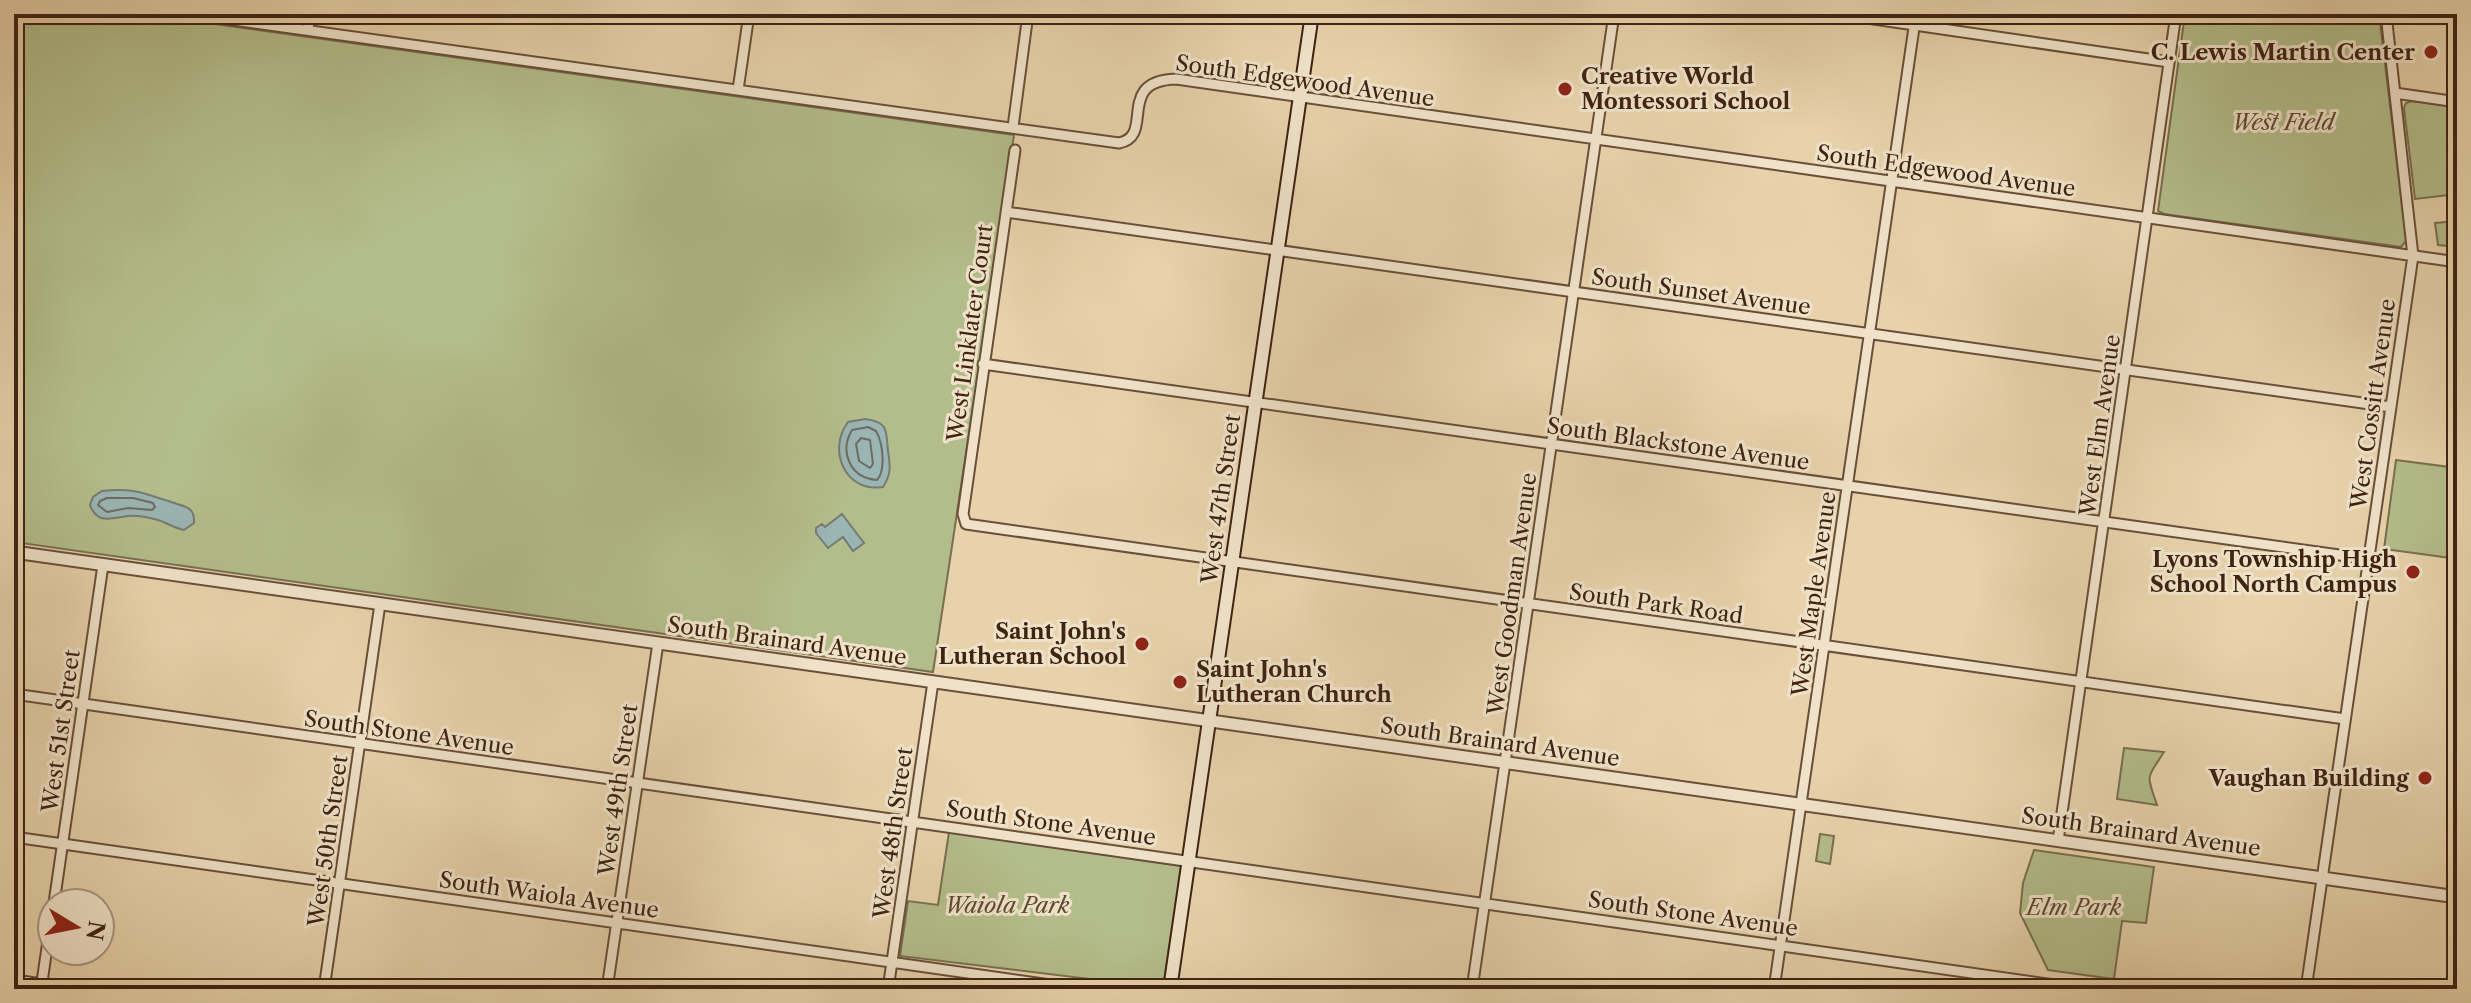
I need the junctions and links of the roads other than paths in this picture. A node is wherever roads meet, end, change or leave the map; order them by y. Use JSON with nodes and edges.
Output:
{"nodes":[{"id":1,"x":189,"y":14,"type":"edge"},
{"id":2,"x":310,"y":14,"type":"edge"},
{"id":3,"x":749,"y":14,"type":"edge"},
{"id":4,"x":1028,"y":14,"type":"edge"},
{"id":5,"x":1312,"y":14,"type":"edge"},
{"id":6,"x":1614,"y":14,"type":"edge"},
{"id":7,"x":1839,"y":14,"type":"edge"},
{"id":8,"x":1916,"y":14,"type":"edge"},
{"id":9,"x":2176,"y":14,"type":"edge"},
{"id":10,"x":2386,"y":14,"type":"edge"},
{"id":11,"x":1914,"y":25,"type":"junction"},
{"id":12,"x":308,"y":29,"type":"junction"},
{"id":13,"x":2169,"y":62,"type":"junction"},
{"id":14,"x":738,"y":90,"type":"junction"},
{"id":15,"x":2395,"y":93,"type":"junction"},
{"id":16,"x":1300,"y":98,"type":"junction"},
{"id":17,"x":2457,"y":102,"type":"edge"},
{"id":18,"x":1013,"y":127,"type":"junction"},
{"id":19,"x":1596,"y":140,"type":"junction"},
{"id":20,"x":1015,"y":150,"type":"dead end"},
{"id":21,"x":1892,"y":183,"type":"junction"},
{"id":22,"x":1006,"y":212,"type":"junction"},
{"id":23,"x":2148,"y":217,"type":"junction"},
{"id":24,"x":1278,"y":251,"type":"junction"},
{"id":25,"x":2413,"y":256,"type":"junction"},
{"id":26,"x":2457,"y":262,"type":"edge"},
{"id":27,"x":1573,"y":292,"type":"junction"},
{"id":28,"x":1870,"y":334,"type":"junction"},
{"id":29,"x":983,"y":364,"type":"junction"},
{"id":30,"x":2126,"y":370,"type":"junction"},
{"id":31,"x":1255,"y":403,"type":"junction"},
{"id":32,"x":2391,"y":407,"type":"junction"},
{"id":33,"x":1552,"y":445,"type":"junction"},
{"id":34,"x":1847,"y":485,"type":"junction"},
{"id":35,"x":963,"y":521,"type":"joint"},
{"id":36,"x":2104,"y":523,"type":"junction"},
{"id":37,"x":14,"y":552,"type":"edge"},
{"id":38,"x":2368,"y":559,"type":"junction"},
{"id":39,"x":1232,"y":562,"type":"junction"},
{"id":40,"x":103,"y":565,"type":"junction"},
{"id":41,"x":380,"y":604,"type":"junction"},
{"id":42,"x":1528,"y":605,"type":"junction"},
{"id":43,"x":658,"y":643,"type":"junction"},
{"id":44,"x":1825,"y":645,"type":"junction"},
{"id":45,"x":933,"y":682,"type":"junction"},
{"id":46,"x":2081,"y":682,"type":"junction"},
{"id":47,"x":14,"y":694,"type":"edge"},
{"id":48,"x":82,"y":704,"type":"junction"},
{"id":49,"x":2345,"y":719,"type":"junction"},
{"id":50,"x":1209,"y":721,"type":"junction"},
{"id":51,"x":360,"y":744,"type":"junction"},
{"id":52,"x":1506,"y":763,"type":"junction"},
{"id":53,"x":637,"y":784,"type":"junction"},
{"id":54,"x":1803,"y":805,"type":"junction"},
{"id":55,"x":912,"y":822,"type":"junction"},
{"id":56,"x":14,"y":837,"type":"edge"},
{"id":57,"x":2058,"y":841,"type":"junction"},
{"id":58,"x":62,"y":844,"type":"junction"},
{"id":59,"x":1189,"y":861,"type":"junction"},
{"id":60,"x":2322,"y":878,"type":"junction"},
{"id":61,"x":340,"y":883,"type":"junction"},
{"id":62,"x":56,"y":887,"type":"edge"},
{"id":63,"x":2457,"y":897,"type":"edge"},
{"id":64,"x":1485,"y":904,"type":"junction"},
{"id":65,"x":617,"y":923,"type":"junction"},
{"id":66,"x":1781,"y":944,"type":"junction"},
{"id":67,"x":892,"y":962,"type":"junction"},
{"id":68,"x":14,"y":980,"type":"edge"},
{"id":69,"x":41,"y":986,"type":"edge"},
{"id":70,"x":2038,"y":986,"type":"edge"},
{"id":71,"x":79,"y":989,"type":"edge"},
{"id":72,"x":324,"y":989,"type":"edge"},
{"id":73,"x":607,"y":989,"type":"edge"},
{"id":74,"x":888,"y":989,"type":"edge"},
{"id":75,"x":1079,"y":989,"type":"edge"},
{"id":76,"x":1170,"y":989,"type":"edge"},
{"id":77,"x":1472,"y":989,"type":"edge"},
{"id":78,"x":1774,"y":989,"type":"edge"},
{"id":79,"x":2083,"y":989,"type":"edge"},
{"id":80,"x":2306,"y":989,"type":"edge"}],
"edges":[{"from":1,"to":12,"type":"street","name":"South Edgewood Avenue"},
{"from":2,"to":12,"type":"street"},
{"from":3,"to":14,"type":"street"},
{"from":4,"to":18,"type":"street"},
{"from":5,"to":16,"type":"main road","name":"West 47th Street"},
{"from":6,"to":19,"type":"street","name":"West Goodman Avenue"},
{"from":7,"to":11,"type":"street"},
{"from":8,"to":11,"type":"street","name":"West Maple Avenue"},
{"from":9,"to":13,"type":"street","name":"West Elm Avenue"},
{"from":10,"to":15,"type":"street","name":"West Cossitt Avenue"},
{"from":11,"to":13,"type":"street"},
{"from":11,"to":21,"type":"street","name":"West Maple Avenue"},
{"from":12,"to":14,"type":"street","name":"South Edgewood Avenue"},
{"from":13,"to":23,"type":"street","name":"West Elm Avenue"},
{"from":14,"to":18,"type":"street","name":"South Edgewood Avenue"},
{"from":15,"to":17,"type":"street"},
{"from":15,"to":25,"type":"street","name":"West Cossitt Avenue"},
{"from":16,"to":18,"type":"street","name":"South Edgewood Avenue"},
{"from":16,"to":19,"type":"street","name":"South Edgewood Avenue"},
{"from":16,"to":24,"type":"main road","name":"West 47th Street"},
{"from":19,"to":21,"type":"street","name":"South Edgewood Avenue"},
{"from":19,"to":27,"type":"street","name":"West Goodman Avenue"},
{"from":20,"to":22,"type":"street","name":"West Linklater Court"},
{"from":21,"to":23,"type":"street","name":"South Edgewood Avenue"},
{"from":21,"to":28,"type":"street","name":"West Maple Avenue"},
{"from":22,"to":24,"type":"street","name":"South Sunset Avenue"},
{"from":22,"to":29,"type":"street","name":"West Linklater Court"},
{"from":23,"to":25,"type":"street","name":"South Edgewood Avenue"},
{"from":23,"to":30,"type":"street","name":"West Elm Avenue"},
{"from":24,"to":27,"type":"street","name":"South Sunset Avenue"},
{"from":24,"to":31,"type":"main road","name":"West 47th Street"},
{"from":25,"to":26,"type":"street","name":"South Edgewood Avenue"},
{"from":25,"to":32,"type":"street","name":"West Cossitt Avenue"},
{"from":27,"to":28,"type":"street","name":"South Sunset Avenue"},
{"from":27,"to":33,"type":"street","name":"West Goodman Avenue"},
{"from":28,"to":30,"type":"street","name":"South Sunset Avenue"},
{"from":28,"to":34,"type":"street","name":"West Maple Avenue"},
{"from":29,"to":31,"type":"street","name":"South Blackstone Avenue"},
{"from":29,"to":35,"type":"street","name":"West Linklater Court"},
{"from":30,"to":32,"type":"street","name":"South Sunset Avenue"},
{"from":30,"to":36,"type":"street","name":"West Elm Avenue"},
{"from":31,"to":33,"type":"street","name":"South Blackstone Avenue"},
{"from":31,"to":39,"type":"main road","name":"West 47th Street"},
{"from":32,"to":38,"type":"street","name":"West Cossitt Avenue"},
{"from":33,"to":34,"type":"street","name":"South Blackstone Avenue"},
{"from":33,"to":42,"type":"street","name":"West Goodman Avenue"},
{"from":34,"to":36,"type":"street","name":"South Blackstone Avenue"},
{"from":34,"to":44,"type":"street","name":"West Maple Avenue"},
{"from":35,"to":39,"type":"street","name":"South Park Road"},
{"from":36,"to":38,"type":"street","name":"South Blackstone Avenue"},
{"from":36,"to":46,"type":"street","name":"West Elm Avenue"},
{"from":37,"to":40,"type":"street","name":"South Brainard Avenue"},
{"from":38,"to":49,"type":"street","name":"West Cossitt Avenue"},
{"from":39,"to":42,"type":"street","name":"South Park Road"},
{"from":39,"to":50,"type":"main road","name":"West 47th Street"},
{"from":40,"to":41,"type":"street","name":"South Brainard Avenue"},
{"from":40,"to":48,"type":"street","name":"West 51st Street"},
{"from":41,"to":43,"type":"street","name":"South Brainard Avenue"},
{"from":41,"to":51,"type":"street","name":"West 50th Street"},
{"from":42,"to":44,"type":"street","name":"South Park Road"},
{"from":42,"to":52,"type":"street","name":"West Goodman Avenue"},
{"from":43,"to":45,"type":"street","name":"South Brainard Avenue"},
{"from":43,"to":53,"type":"street","name":"West 49th Street"},
{"from":44,"to":46,"type":"street","name":"South Park Road"},
{"from":44,"to":54,"type":"street","name":"West Maple Avenue"},
{"from":45,"to":50,"type":"street","name":"South Brainard Avenue"},
{"from":45,"to":55,"type":"street","name":"West 48th Street"},
{"from":46,"to":49,"type":"street","name":"South Park Road"},
{"from":46,"to":57,"type":"street","name":"West Elm Avenue"},
{"from":47,"to":48,"type":"street","name":"South Stone Avenue"},
{"from":48,"to":51,"type":"street","name":"South Stone Avenue"},
{"from":48,"to":58,"type":"street","name":"West 51st Street"},
{"from":49,"to":60,"type":"street","name":"West Cossitt Avenue"},
{"from":50,"to":52,"type":"street","name":"South Brainard Avenue"},
{"from":50,"to":59,"type":"main road","name":"West 47th Street"},
{"from":51,"to":53,"type":"street","name":"South Stone Avenue"},
{"from":51,"to":61,"type":"street","name":"West 50th Street"},
{"from":52,"to":54,"type":"street","name":"South Brainard Avenue"},
{"from":52,"to":64,"type":"street","name":"West Goodman Avenue"},
{"from":53,"to":55,"type":"street","name":"South Stone Avenue"},
{"from":53,"to":65,"type":"street","name":"West 49th Street"},
{"from":54,"to":57,"type":"street","name":"South Brainard Avenue"},
{"from":54,"to":66,"type":"street","name":"West Maple Avenue"},
{"from":55,"to":59,"type":"street","name":"South Stone Avenue"},
{"from":55,"to":67,"type":"street","name":"West 48th Street"},
{"from":56,"to":58,"type":"street","name":"South Waiola Avenue"},
{"from":57,"to":60,"type":"street","name":"South Brainard Avenue"},
{"from":58,"to":61,"type":"street","name":"South Waiola Avenue"},
{"from":58,"to":62,"type":"street","name":"West 51st Street"},
{"from":59,"to":64,"type":"street","name":"South Stone Avenue"},
{"from":59,"to":76,"type":"main road","name":"West 47th Street"},
{"from":60,"to":63,"type":"street","name":"South Brainard Avenue"},
{"from":60,"to":80,"type":"street","name":"West Cossitt Avenue"},
{"from":61,"to":65,"type":"street","name":"South Waiola Avenue"},
{"from":61,"to":72,"type":"street","name":"West 50th Street"},
{"from":64,"to":66,"type":"street","name":"South Stone Avenue"},
{"from":64,"to":77,"type":"street","name":"West Goodman Avenue"},
{"from":65,"to":67,"type":"street","name":"South Waiola Avenue"},
{"from":65,"to":73,"type":"street","name":"West 49th Street"},
{"from":66,"to":70,"type":"street","name":"South Stone Avenue"},
{"from":66,"to":78,"type":"street","name":"West Maple Avenue"},
{"from":67,"to":74,"type":"street","name":"West 48th Street"},
{"from":67,"to":75,"type":"street","name":"South Waiola Avenue"},
{"from":68,"to":69,"type":"street"},
{"from":69,"to":71,"type":"street"},
{"from":70,"to":79,"type":"street","name":"South Stone Avenue"}]}
